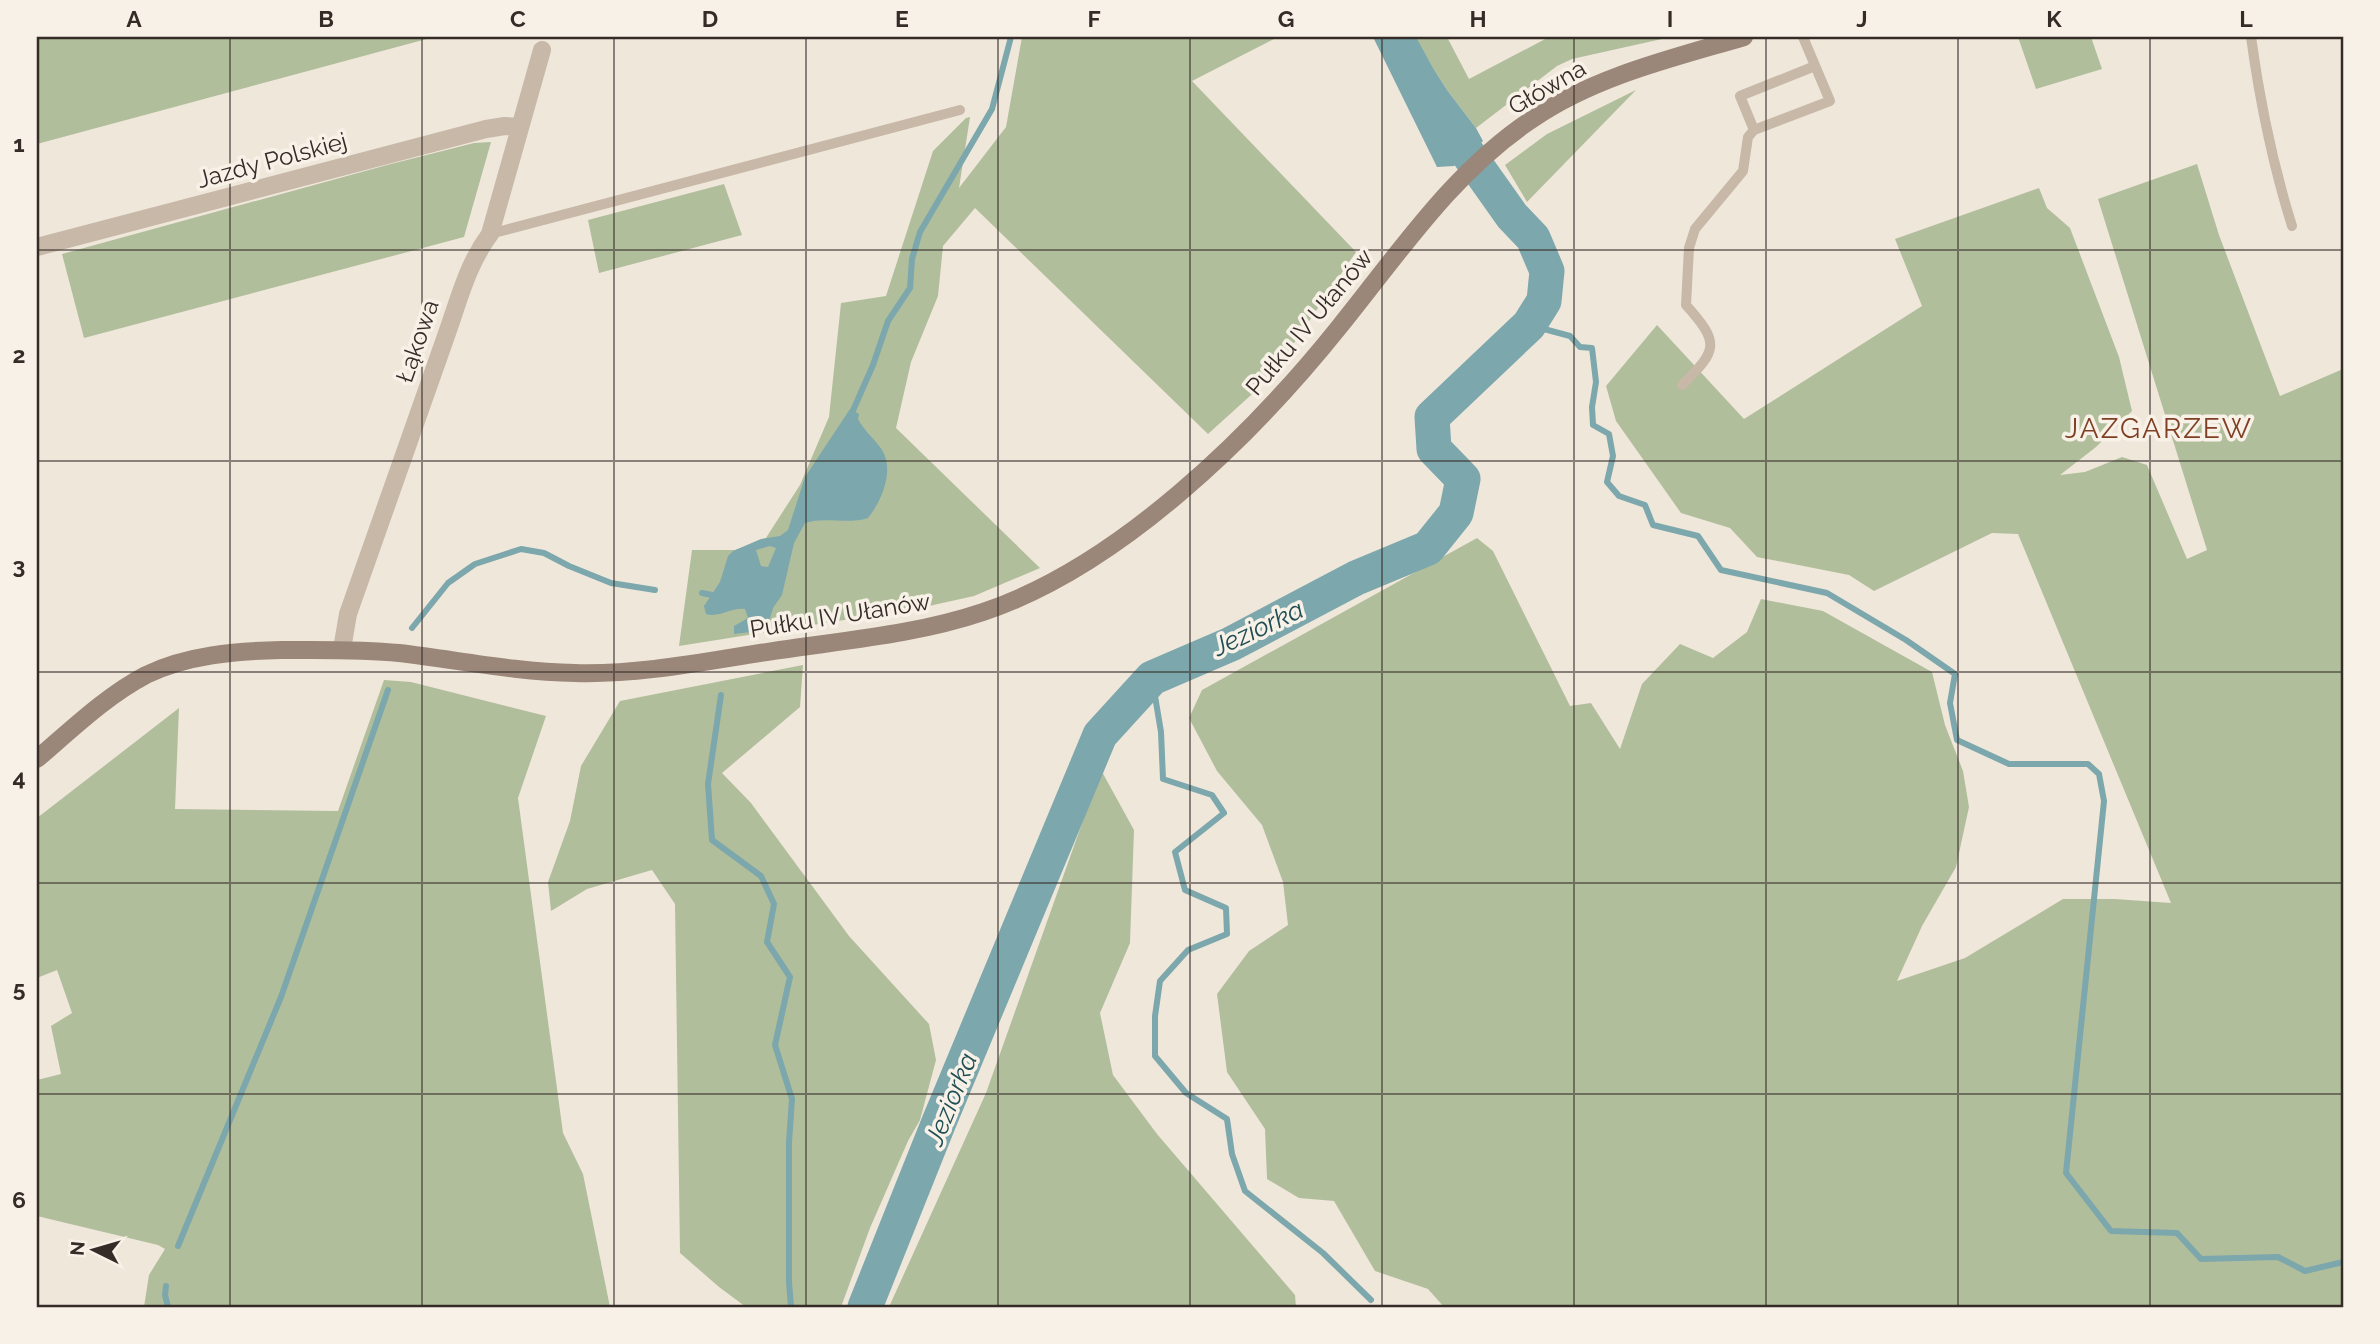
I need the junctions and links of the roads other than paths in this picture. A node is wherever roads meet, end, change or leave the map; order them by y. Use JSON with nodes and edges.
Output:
{"nodes":[{"id":1,"x":1744,"y":37,"type":"edge"},
{"id":2,"x":1803,"y":37,"type":"edge"},
{"id":3,"x":2251,"y":37,"type":"edge"},
{"id":4,"x":542,"y":50,"type":"dead end"},
{"id":5,"x":1815,"y":66,"type":"junction"},
{"id":6,"x":960,"y":110,"type":"dead end"},
{"id":7,"x":520,"y":127,"type":"junction"},
{"id":8,"x":1754,"y":130,"type":"junction"},
{"id":9,"x":1497,"y":147,"type":"joint"},
{"id":10,"x":2292,"y":226,"type":"dead end"},
{"id":11,"x":490,"y":234,"type":"junction"},
{"id":12,"x":37,"y":247,"type":"edge"},
{"id":13,"x":1682,"y":385,"type":"dead end"},
{"id":14,"x":342,"y":649,"type":"junction"},
{"id":15,"x":37,"y":759,"type":"edge"}],
"edges":[{"from":1,"to":9,"type":"street","name":"Główna"},
{"from":2,"to":5,"type":"lane"},
{"from":3,"to":10,"type":"lane"},
{"from":4,"to":7,"type":"street","name":"Łąkowa"},
{"from":5,"to":8,"type":"lane"},
{"from":5,"to":8,"type":"lane"},
{"from":6,"to":11,"type":"lane"},
{"from":7,"to":11,"type":"street","name":"Łąkowa"},
{"from":7,"to":12,"type":"street","name":"Jazdy Polskiej"},
{"from":8,"to":13,"type":"lane"},
{"from":9,"to":14,"type":"street","name":"Pułku IV Ułanów"},
{"from":11,"to":14,"type":"street","name":"Łąkowa"},
{"from":14,"to":15,"type":"street","name":"Pułku IV Ułanów"}]}
